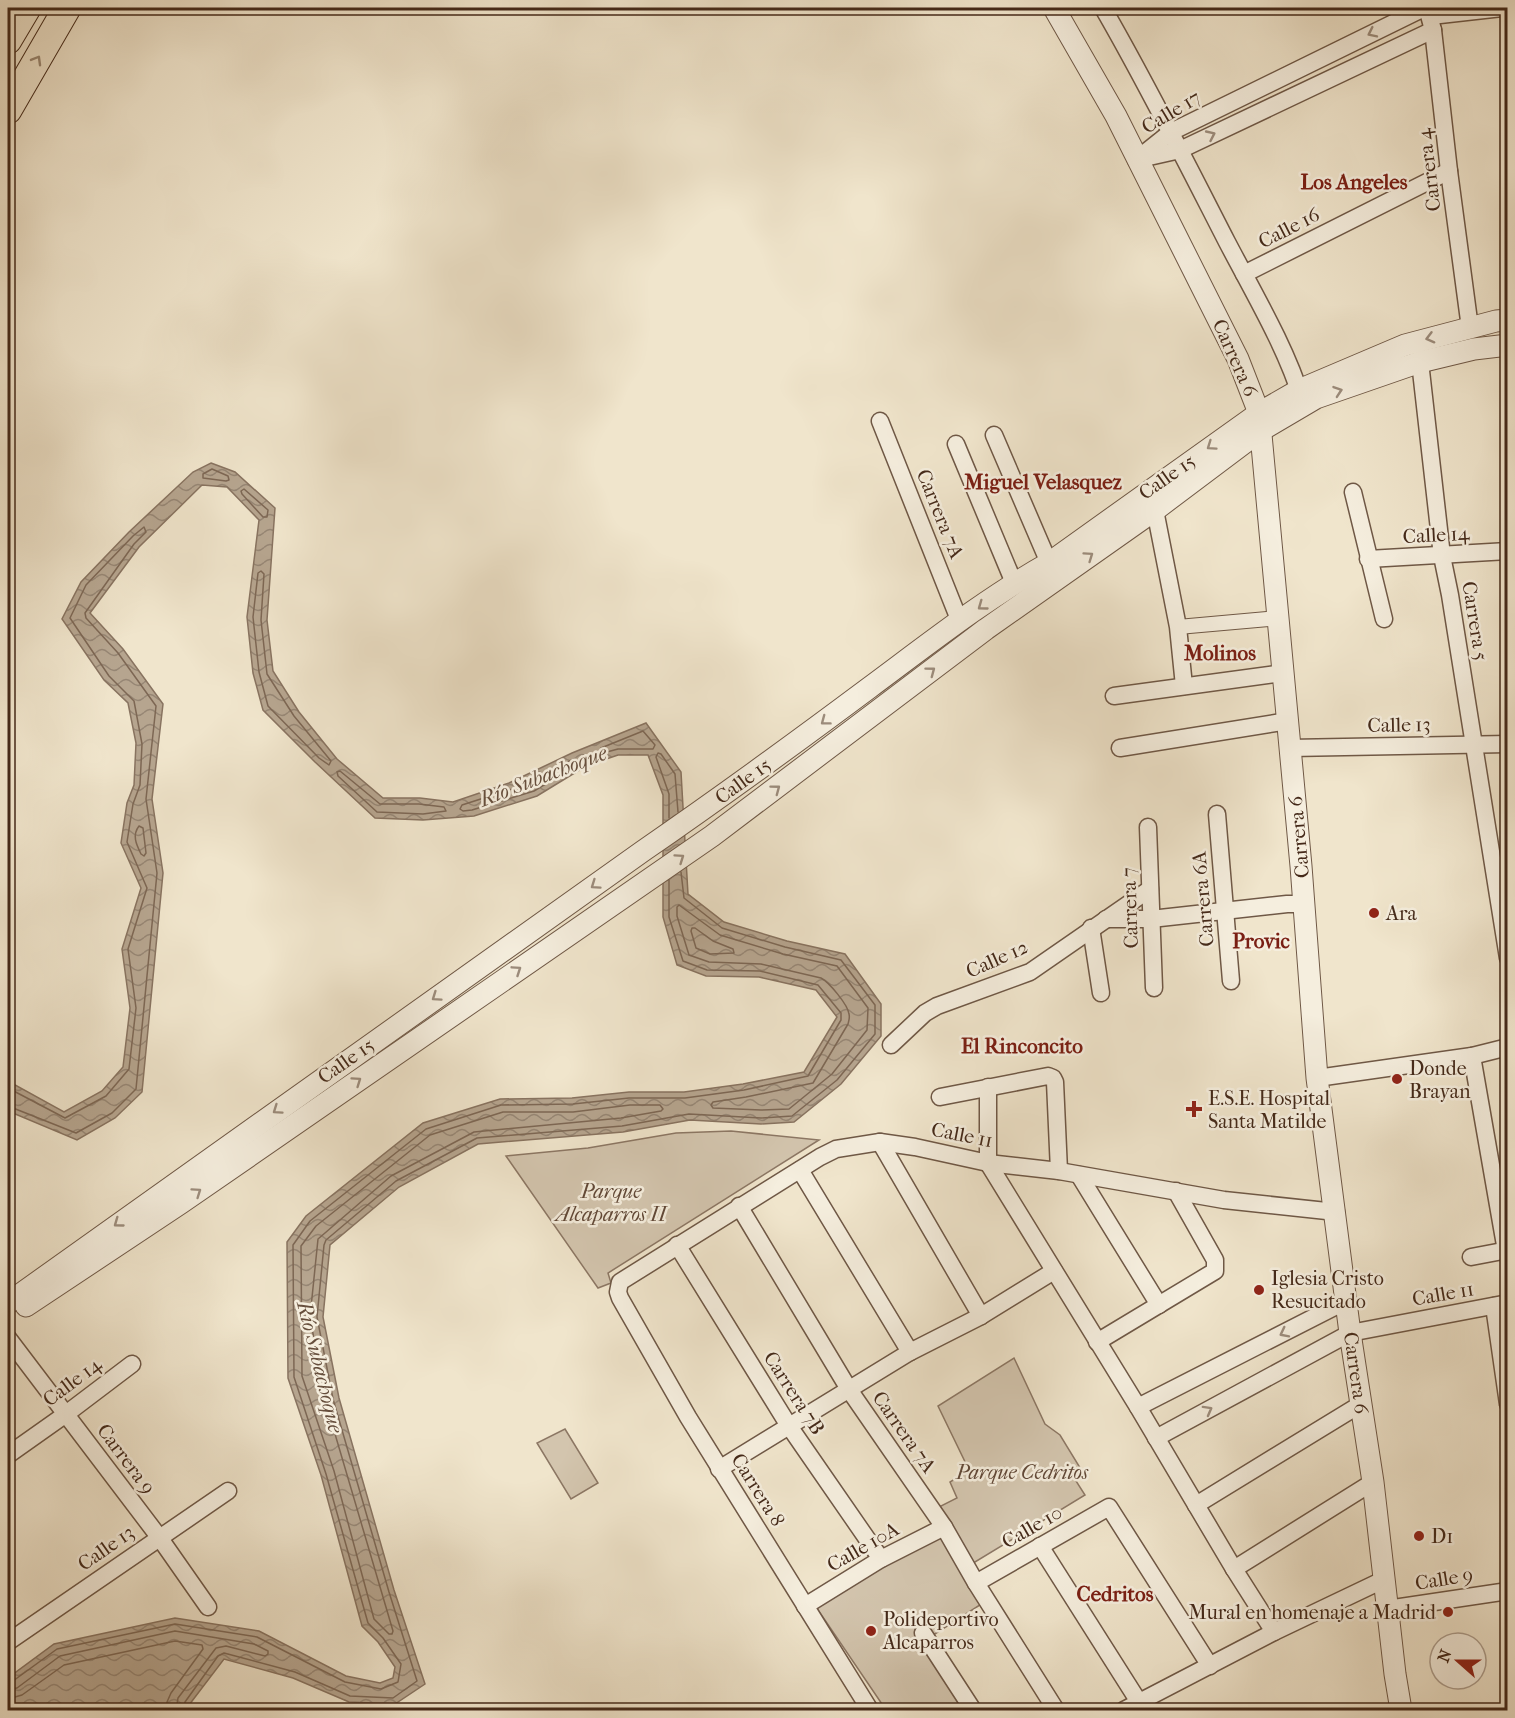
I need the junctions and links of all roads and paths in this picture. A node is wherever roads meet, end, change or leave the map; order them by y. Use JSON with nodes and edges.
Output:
{"nodes":[{"id":1,"x":27,"y":8,"type":"edge"},
{"id":2,"x":67,"y":8,"type":"edge"},
{"id":3,"x":1054,"y":8,"type":"edge"},
{"id":4,"x":1105,"y":8,"type":"edge"},
{"id":5,"x":1502,"y":8,"type":"edge"},
{"id":6,"x":1429,"y":15,"type":"edge"},
{"id":7,"x":8,"y":40,"type":"edge"},
{"id":8,"x":8,"y":110,"type":"edge"},
{"id":9,"x":1171,"y":132,"type":"junction"},
{"id":10,"x":1180,"y":150,"type":"junction"},
{"id":11,"x":1136,"y":160,"type":"junction"},
{"id":12,"x":1449,"y":171,"type":"junction"},
{"id":13,"x":1244,"y":274,"type":"junction"},
{"id":14,"x":1508,"y":320,"type":"edge"},
{"id":15,"x":1470,"y":328,"type":"junction"},
{"id":16,"x":1508,"y":345,"type":"edge"},
{"id":17,"x":1420,"y":362,"type":"junction"},
{"id":18,"x":1301,"y":398,"type":"junction"},
{"id":19,"x":880,"y":421,"type":"dead end"},
{"id":20,"x":1260,"y":422,"type":"junction"},
{"id":21,"x":994,"y":435,"type":"dead end"},
{"id":22,"x":956,"y":444,"type":"dead end"},
{"id":23,"x":1353,"y":492,"type":"dead end"},
{"id":24,"x":1155,"y":510,"type":"junction"},
{"id":25,"x":1508,"y":551,"type":"edge"},
{"id":26,"x":1442,"y":556,"type":"junction"},
{"id":27,"x":1368,"y":559,"type":"junction"},
{"id":28,"x":1049,"y":563,"type":"junction"},
{"id":29,"x":1014,"y":583,"type":"junction"},
{"id":30,"x":1279,"y":618,"type":"junction"},
{"id":31,"x":1384,"y":619,"type":"dead end"},
{"id":32,"x":960,"y":622,"type":"junction"},
{"id":33,"x":1178,"y":627,"type":"junction"},
{"id":34,"x":1283,"y":673,"type":"junction"},
{"id":35,"x":1184,"y":687,"type":"junction"},
{"id":36,"x":1114,"y":696,"type":"dead end"},
{"id":37,"x":1288,"y":721,"type":"junction"},
{"id":38,"x":1508,"y":744,"type":"edge"},
{"id":39,"x":1473,"y":745,"type":"junction"},
{"id":40,"x":1120,"y":748,"type":"dead end"},
{"id":41,"x":1290,"y":748,"type":"junction"},
{"id":42,"x":729,"y":792,"type":"junction"},
{"id":43,"x":1217,"y":814,"type":"dead end"},
{"id":44,"x":739,"y":817,"type":"junction"},
{"id":45,"x":1148,"y":827,"type":"dead end"},
{"id":46,"x":1150,"y":889,"type":"junction"},
{"id":47,"x":1305,"y":904,"type":"junction"},
{"id":48,"x":1225,"y":910,"type":"junction"},
{"id":49,"x":1151,"y":919,"type":"junction"},
{"id":50,"x":1099,"y":924,"type":"junction"},
{"id":51,"x":1508,"y":958,"type":"edge"},
{"id":52,"x":480,"y":966,"type":"junction"},
{"id":53,"x":1231,"y":981,"type":"dead end"},
{"id":54,"x":490,"y":988,"type":"junction"},
{"id":55,"x":1154,"y":988,"type":"dead end"},
{"id":56,"x":1101,"y":993,"type":"dead end"},
{"id":57,"x":891,"y":1045,"type":"dead end"},
{"id":58,"x":1508,"y":1047,"type":"edge"},
{"id":59,"x":1472,"y":1056,"type":"junction"},
{"id":60,"x":1317,"y":1078,"type":"junction"},
{"id":61,"x":988,"y":1087,"type":"junction"},
{"id":62,"x":940,"y":1096,"type":"dead end"},
{"id":63,"x":880,"y":1142,"type":"junction"},
{"id":64,"x":988,"y":1163,"type":"junction"},
{"id":65,"x":800,"y":1170,"type":"junction"},
{"id":66,"x":1059,"y":1171,"type":"junction"},
{"id":67,"x":1079,"y":1175,"type":"junction"},
{"id":68,"x":1176,"y":1191,"type":"junction"},
{"id":69,"x":739,"y":1206,"type":"junction"},
{"id":70,"x":1336,"y":1212,"type":"junction"},
{"id":71,"x":677,"y":1245,"type":"junction"},
{"id":72,"x":1507,"y":1250,"type":"edge"},
{"id":73,"x":1471,"y":1257,"type":"dead end"},
{"id":74,"x":1054,"y":1270,"type":"junction"},
{"id":75,"x":618,"y":1287,"type":"joint"},
{"id":76,"x":1346,"y":1301,"type":"junction"},
{"id":77,"x":8,"y":1302,"type":"edge"},
{"id":78,"x":1159,"y":1305,"type":"junction"},
{"id":79,"x":1501,"y":1305,"type":"edge"},
{"id":80,"x":8,"y":1316,"type":"edge"},
{"id":81,"x":981,"y":1316,"type":"junction"},
{"id":82,"x":1350,"y":1332,"type":"junction"},
{"id":83,"x":8,"y":1338,"type":"edge"},
{"id":84,"x":1097,"y":1342,"type":"junction"},
{"id":85,"x":910,"y":1352,"type":"junction"},
{"id":86,"x":132,"y":1364,"type":"dead end"},
{"id":87,"x":850,"y":1390,"type":"junction"},
{"id":88,"x":1361,"y":1404,"type":"junction"},
{"id":89,"x":1508,"y":1404,"type":"edge"},
{"id":90,"x":1138,"y":1407,"type":"junction"},
{"id":91,"x":66,"y":1414,"type":"junction"},
{"id":92,"x":789,"y":1426,"type":"junction"},
{"id":93,"x":1156,"y":1438,"type":"junction"},
{"id":94,"x":8,"y":1455,"type":"edge"},
{"id":95,"x":719,"y":1469,"type":"junction"},
{"id":96,"x":1373,"y":1482,"type":"junction"},
{"id":97,"x":228,"y":1491,"type":"dead end"},
{"id":98,"x":1196,"y":1505,"type":"junction"},
{"id":99,"x":944,"y":1527,"type":"junction"},
{"id":100,"x":159,"y":1537,"type":"junction"},
{"id":101,"x":1040,"y":1546,"type":"junction"},
{"id":102,"x":881,"y":1559,"type":"junction"},
{"id":103,"x":1233,"y":1569,"type":"junction"},
{"id":104,"x":1383,"y":1580,"type":"junction"},
{"id":105,"x":976,"y":1583,"type":"junction"},
{"id":106,"x":1508,"y":1591,"type":"edge"},
{"id":107,"x":805,"y":1606,"type":"junction"},
{"id":108,"x":208,"y":1607,"type":"dead end"},
{"id":109,"x":1387,"y":1609,"type":"junction"},
{"id":110,"x":1274,"y":1632,"type":"junction"},
{"id":111,"x":923,"y":1633,"type":"dead end"},
{"id":112,"x":8,"y":1642,"type":"edge"},
{"id":113,"x":1210,"y":1666,"type":"junction"},
{"id":114,"x":1136,"y":1708,"type":"edge"},
{"id":115,"x":870,"y":1710,"type":"edge"},
{"id":116,"x":973,"y":1710,"type":"edge"},
{"id":117,"x":1056,"y":1710,"type":"edge"},
{"id":118,"x":1401,"y":1710,"type":"edge"}],
"edges":[{"from":1,"to":7,"type":"main road"},
{"from":8,"to":2,"type":"main road","one_way":true},
{"from":3,"to":11,"type":"street","name":"Carrera 6"},
{"from":4,"to":9,"type":"street"},
{"from":5,"to":6,"type":"street","name":"Calle 17"},
{"from":6,"to":9,"type":"street","name":"Calle 17","one_way":true},
{"from":10,"to":6,"type":"street","name":"Calle 17","one_way":true},
{"from":6,"to":12,"type":"street","name":"Carrera 4"},
{"from":9,"to":10,"type":"street"},
{"from":9,"to":11,"type":"street","name":"Calle 17"},
{"from":10,"to":11,"type":"street","name":"Calle 17"},
{"from":10,"to":13,"type":"street"},
{"from":11,"to":20,"type":"street","name":"Carrera 6"},
{"from":12,"to":13,"type":"street","name":"Calle 16"},
{"from":12,"to":15,"type":"street","name":"Carrera 4"},
{"from":13,"to":18,"type":"street"},
{"from":14,"to":15,"type":"street","name":"Calle 15"},
{"from":15,"to":18,"type":"street","name":"Calle 15","one_way":true},
{"from":16,"to":17,"type":"street","name":"Calle 15"},
{"from":18,"to":17,"type":"street","name":"Calle 15","one_way":true},
{"from":17,"to":26,"type":"street","name":"Carrera 5"},
{"from":18,"to":20,"type":"street","name":"Calle 15"},
{"from":19,"to":32,"type":"street","name":"Carrera 7A"},
{"from":20,"to":24,"type":"street","name":"Calle 15"},
{"from":20,"to":28,"type":"street","name":"Calle 15","one_way":true},
{"from":20,"to":30,"type":"street","name":"Carrera 6"},
{"from":21,"to":28,"type":"street"},
{"from":22,"to":29,"type":"street"},
{"from":23,"to":27,"type":"street"},
{"from":24,"to":33,"type":"street"},
{"from":44,"to":24,"type":"street","name":"Calle 15","one_way":true},
{"from":25,"to":26,"type":"street","name":"Calle 14"},
{"from":26,"to":27,"type":"street","name":"Calle 14"},
{"from":26,"to":39,"type":"street","name":"Carrera 5"},
{"from":27,"to":31,"type":"street"},
{"from":28,"to":29,"type":"street","name":"Calle 15"},
{"from":29,"to":32,"type":"street","name":"Calle 15","one_way":true},
{"from":30,"to":33,"type":"street"},
{"from":30,"to":34,"type":"street","name":"Carrera 6"},
{"from":32,"to":42,"type":"street","name":"Calle 15","one_way":true},
{"from":33,"to":35,"type":"street"},
{"from":34,"to":35,"type":"street"},
{"from":34,"to":37,"type":"street","name":"Carrera 6"},
{"from":35,"to":36,"type":"street"},
{"from":37,"to":40,"type":"street"},
{"from":37,"to":41,"type":"street","name":"Carrera 6"},
{"from":38,"to":39,"type":"street","name":"Calle 13"},
{"from":39,"to":41,"type":"street","name":"Calle 13"},
{"from":39,"to":51,"type":"street","name":"Carrera 5"},
{"from":41,"to":47,"type":"street","name":"Carrera 6"},
{"from":42,"to":44,"type":"street"},
{"from":42,"to":52,"type":"street","name":"Calle 15","one_way":true},
{"from":43,"to":48,"type":"street","name":"Carrera 6A"},
{"from":54,"to":44,"type":"street","name":"Calle 15","one_way":true},
{"from":45,"to":46,"type":"street","name":"Carrera 7"},
{"from":46,"to":49,"type":"street","name":"Carrera 7"},
{"from":46,"to":50,"type":"street","name":"Calle 12"},
{"from":47,"to":48,"type":"street"},
{"from":47,"to":60,"type":"street","name":"Carrera 6"},
{"from":48,"to":49,"type":"street"},
{"from":48,"to":53,"type":"street","name":"Carrera 6A"},
{"from":49,"to":50,"type":"street"},
{"from":49,"to":55,"type":"street","name":"Carrera 7"},
{"from":50,"to":56,"type":"street"},
{"from":50,"to":57,"type":"street","name":"Calle 12"},
{"from":52,"to":54,"type":"street"},
{"from":52,"to":77,"type":"street","name":"Calle 15","one_way":true},
{"from":80,"to":54,"type":"street","name":"Calle 15","one_way":true},
{"from":58,"to":59,"type":"street"},
{"from":59,"to":60,"type":"street"},
{"from":59,"to":72,"type":"street"},
{"from":60,"to":70,"type":"street","name":"Carrera 6"},
{"from":61,"to":62,"type":"street"},
{"from":61,"to":64,"type":"street"},
{"from":61,"to":66,"type":"street"},
{"from":63,"to":64,"type":"street","name":"Calle 11"},
{"from":63,"to":65,"type":"street","name":"Calle 11"},
{"from":63,"to":81,"type":"street"},
{"from":64,"to":66,"type":"street","name":"Calle 11"},
{"from":64,"to":74,"type":"street"},
{"from":65,"to":69,"type":"street","name":"Calle 11"},
{"from":65,"to":85,"type":"street"},
{"from":66,"to":67,"type":"street","name":"Calle 11"},
{"from":67,"to":68,"type":"street","name":"Calle 11"},
{"from":67,"to":78,"type":"street"},
{"from":68,"to":70,"type":"street","name":"Calle 11"},
{"from":68,"to":78,"type":"street"},
{"from":69,"to":71,"type":"street","name":"Calle 11"},
{"from":69,"to":87,"type":"street","name":"Carrera 7A"},
{"from":70,"to":76,"type":"street","name":"Carrera 6"},
{"from":71,"to":75,"type":"street","name":"Calle 11"},
{"from":71,"to":92,"type":"street","name":"Carrera 7B"},
{"from":72,"to":73,"type":"street"},
{"from":74,"to":81,"type":"street"},
{"from":74,"to":84,"type":"street"},
{"from":75,"to":95,"type":"street","name":"Carrera 8"},
{"from":76,"to":82,"type":"street","name":"Carrera 6"},
{"from":76,"to":90,"type":"street","one_way":true},
{"from":78,"to":84,"type":"street"},
{"from":79,"to":82,"type":"street","name":"Calle 11"},
{"from":79,"to":89,"type":"street"},
{"from":81,"to":85,"type":"street"},
{"from":82,"to":88,"type":"street","name":"Carrera 6"},
{"from":93,"to":82,"type":"street","name":"Calle 11","one_way":true},
{"from":83,"to":91,"type":"street","name":"Carrera 9"},
{"from":84,"to":90,"type":"street"},
{"from":85,"to":87,"type":"street"},
{"from":86,"to":91,"type":"street","name":"Calle 14"},
{"from":87,"to":92,"type":"street"},
{"from":87,"to":99,"type":"street","name":"Carrera 7A"},
{"from":88,"to":96,"type":"street","name":"Carrera 6"},
{"from":88,"to":98,"type":"street"},
{"from":90,"to":93,"type":"street"},
{"from":91,"to":94,"type":"street","name":"Calle 14"},
{"from":91,"to":100,"type":"street","name":"Carrera 9"},
{"from":92,"to":95,"type":"street"},
{"from":92,"to":102,"type":"street","name":"Carrera 7B"},
{"from":93,"to":98,"type":"street"},
{"from":95,"to":107,"type":"street","name":"Carrera 8"},
{"from":96,"to":103,"type":"street"},
{"from":96,"to":104,"type":"street","name":"Carrera 6"},
{"from":97,"to":100,"type":"street","name":"Calle 13"},
{"from":98,"to":103,"type":"street"},
{"from":99,"to":102,"type":"street","name":"Calle 10A"},
{"from":99,"to":105,"type":"street","name":"Carrera 7A"},
{"from":100,"to":108,"type":"street","name":"Carrera 9"},
{"from":100,"to":112,"type":"street","name":"Calle 13"},
{"from":101,"to":105,"type":"street","name":"Calle 10"},
{"from":101,"to":113,"type":"street","name":"Calle 10"},
{"from":101,"to":114,"type":"street"},
{"from":102,"to":107,"type":"street","name":"Calle 10A"},
{"from":103,"to":110,"type":"street"},
{"from":104,"to":109,"type":"street","name":"Carrera 6"},
{"from":104,"to":110,"type":"street"},
{"from":105,"to":117,"type":"street","name":"Carrera 7A"},
{"from":106,"to":109,"type":"street","name":"Calle 9"},
{"from":107,"to":115,"type":"street","name":"Carrera 8"},
{"from":109,"to":118,"type":"street","name":"Carrera 6"},
{"from":110,"to":113,"type":"street"},
{"from":111,"to":116,"type":"street"},
{"from":113,"to":114,"type":"street"}]}
